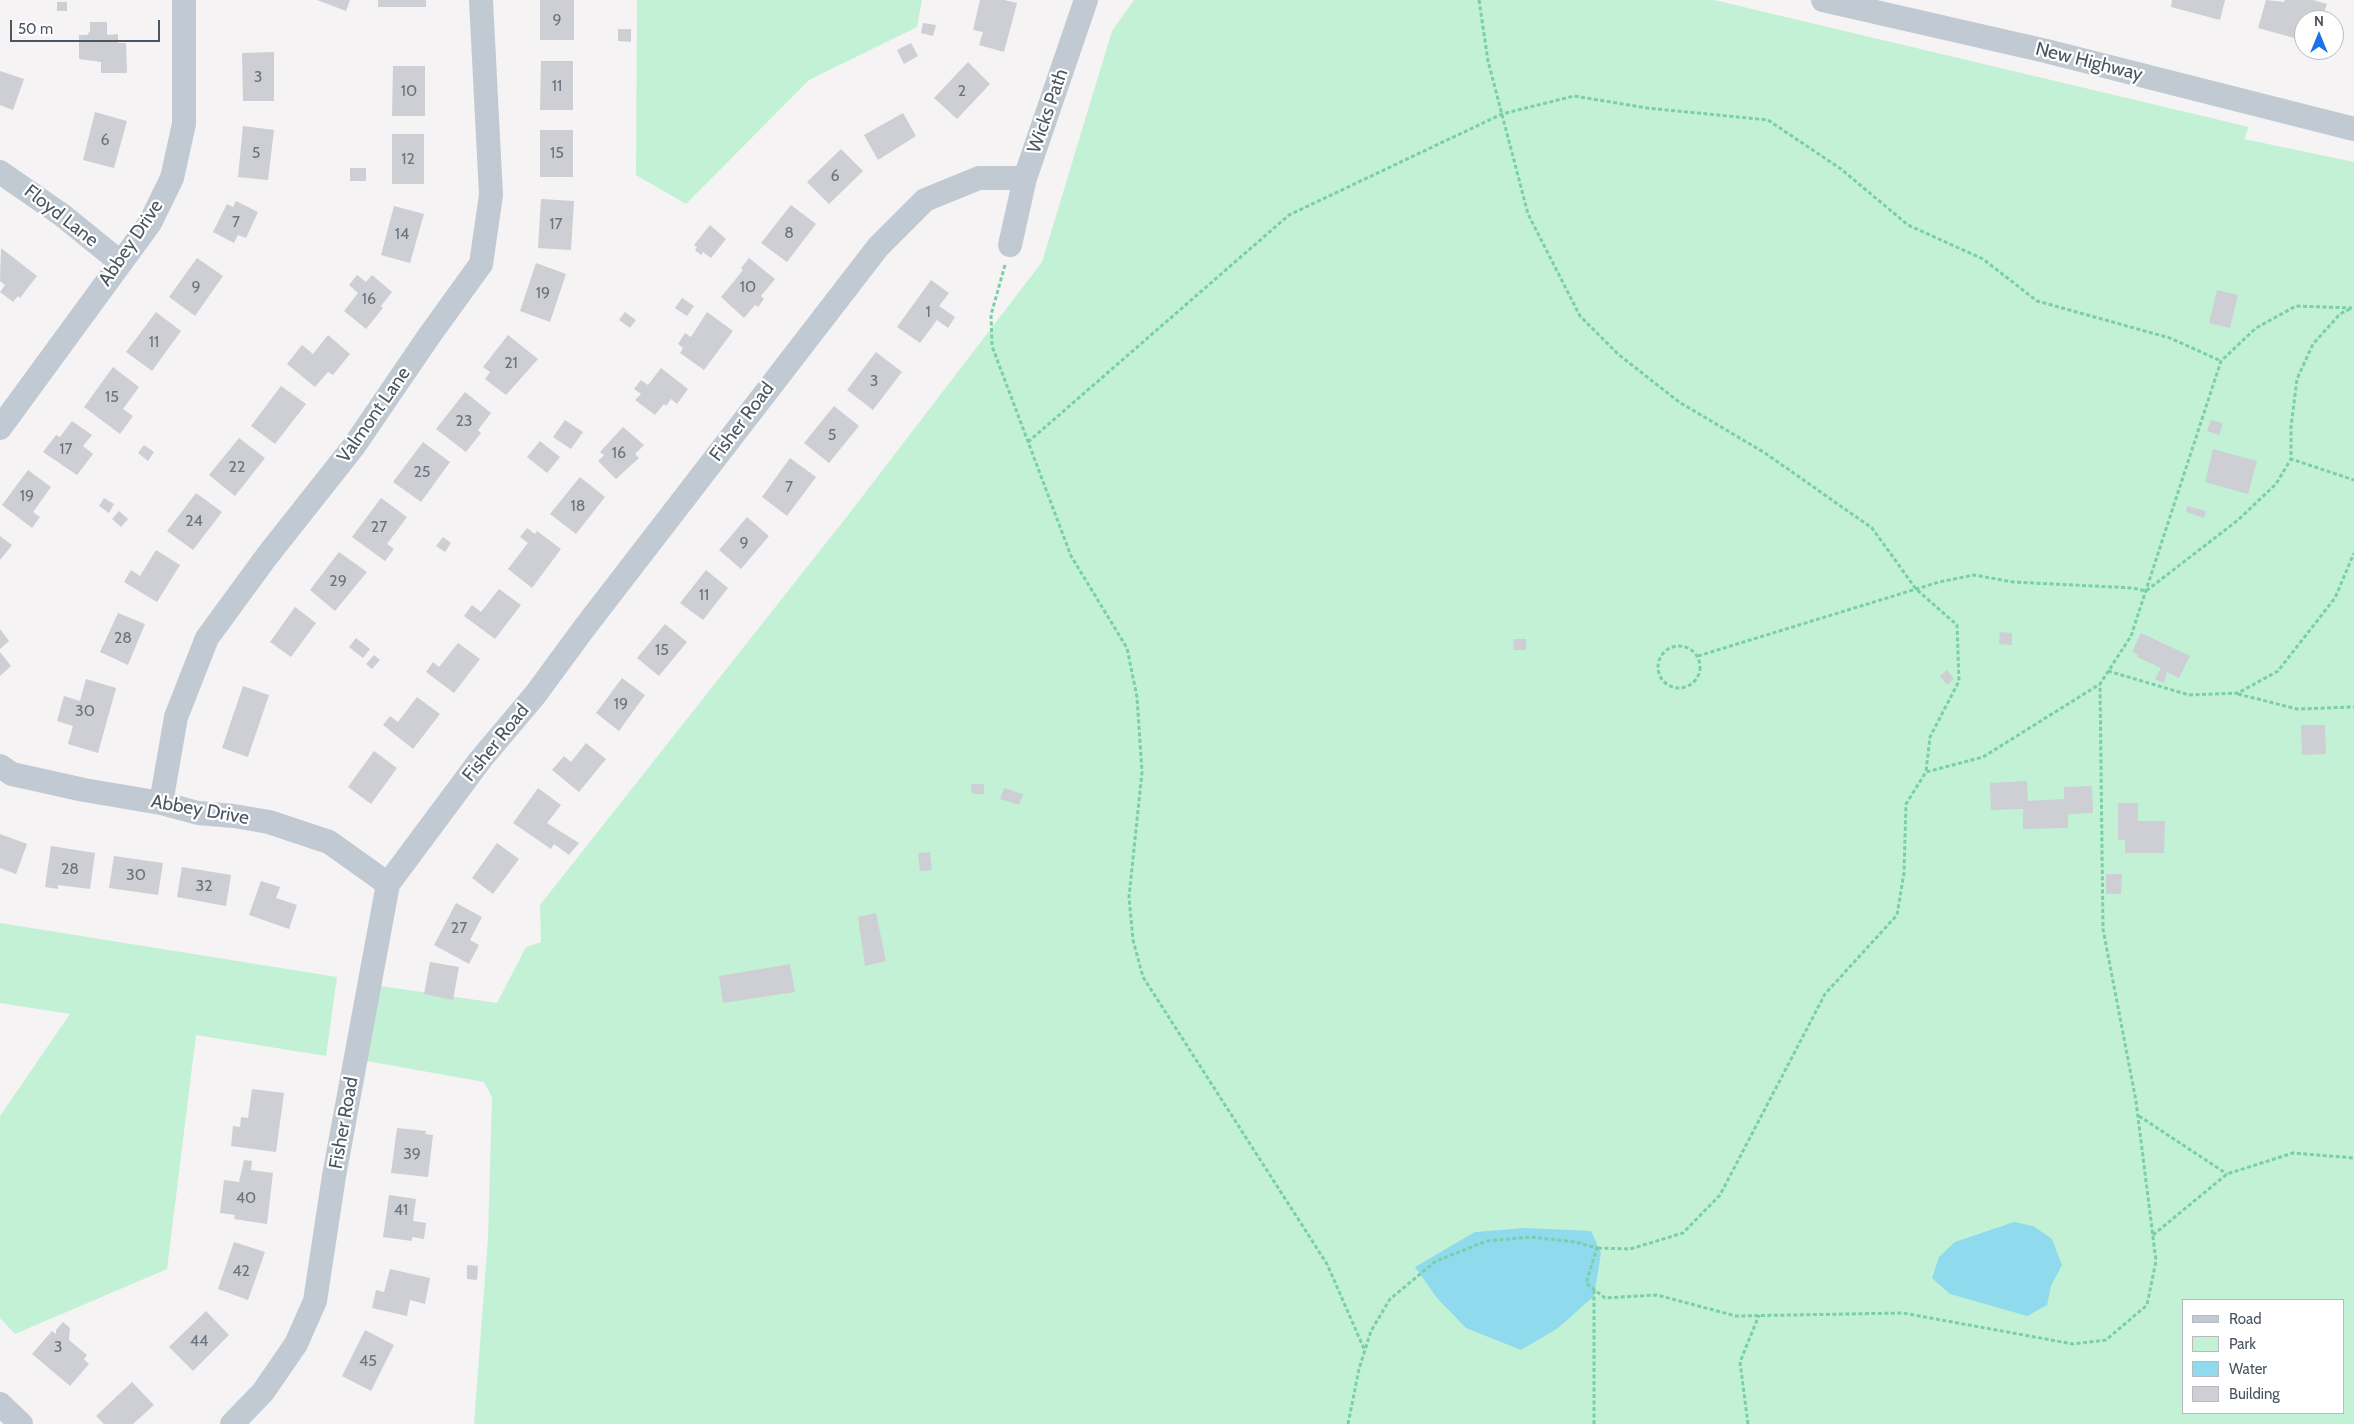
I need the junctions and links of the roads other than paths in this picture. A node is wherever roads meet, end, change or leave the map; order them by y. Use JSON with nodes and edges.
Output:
{"nodes":[{"id":1,"x":184,"y":0,"type":"edge"},
{"id":2,"x":481,"y":0,"type":"edge"},
{"id":3,"x":1086,"y":0,"type":"edge"},
{"id":4,"x":1823,"y":0,"type":"edge"},
{"id":5,"x":2354,"y":129,"type":"edge"},
{"id":6,"x":0,"y":172,"type":"edge"},
{"id":7,"x":978,"y":178,"type":"joint"},
{"id":8,"x":1025,"y":178,"type":"junction"},
{"id":9,"x":1010,"y":246,"type":"road end"},
{"id":10,"x":120,"y":262,"type":"junction"},
{"id":11,"x":0,"y":428,"type":"edge"},
{"id":12,"x":0,"y":766,"type":"edge"},
{"id":13,"x":161,"y":803,"type":"junction"},
{"id":14,"x":388,"y":884,"type":"junction"},
{"id":15,"x":0,"y":1404,"type":"edge"},
{"id":16,"x":21,"y":1424,"type":"edge"},
{"id":17,"x":232,"y":1424,"type":"edge"}],
"edges":[{"from":1,"to":10,"type":"street","name":"Abbey Drive"},
{"from":2,"to":13,"type":"street","name":"Valmont Lane"},
{"from":3,"to":8,"type":"street","name":"Wicks Path"},
{"from":4,"to":5,"type":"street","name":"New Highway"},
{"from":6,"to":10,"type":"street","name":"Floyd Lane"},
{"from":7,"to":8,"type":"street","name":"Wicks Path"},
{"from":7,"to":14,"type":"street","name":"Fisher Road"},
{"from":8,"to":9,"type":"street"},
{"from":10,"to":11,"type":"street","name":"Abbey Drive"},
{"from":12,"to":13,"type":"street","name":"Abbey Drive"},
{"from":13,"to":14,"type":"street","name":"Abbey Drive"},
{"from":14,"to":17,"type":"street","name":"Fisher Road"},
{"from":15,"to":16,"type":"street"}]}
